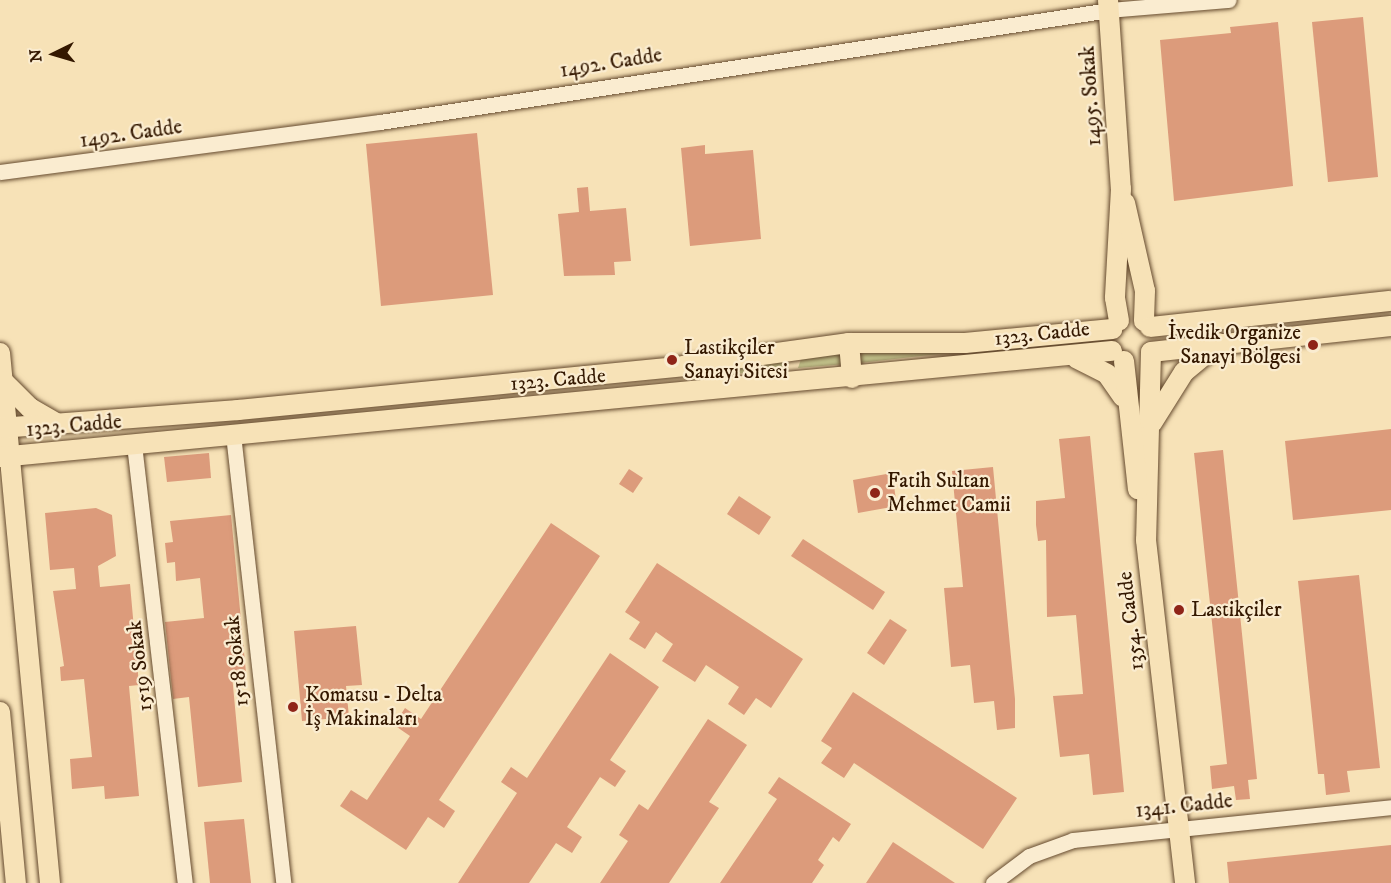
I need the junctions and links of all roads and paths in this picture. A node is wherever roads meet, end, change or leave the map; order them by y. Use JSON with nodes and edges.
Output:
{"nodes":[{"id":1,"x":1229,"y":0,"type":"edge"},
{"id":2,"x":1109,"y":5,"type":"edge"},
{"id":3,"x":0,"y":172,"type":"edge"},
{"id":4,"x":1121,"y":189,"type":"junction"},
{"id":5,"x":1391,"y":301,"type":"edge"},
{"id":6,"x":1147,"y":324,"type":"junction"},
{"id":7,"x":1115,"y":325,"type":"junction"},
{"id":8,"x":1391,"y":326,"type":"edge"},
{"id":9,"x":1220,"y":342,"type":"junction"},
{"id":10,"x":849,"y":343,"type":"junction"},
{"id":11,"x":786,"y":349,"type":"junction"},
{"id":12,"x":1151,"y":352,"type":"junction"},
{"id":13,"x":0,"y":353,"type":"edge"},
{"id":14,"x":1118,"y":356,"type":"junction"},
{"id":15,"x":1076,"y":358,"type":"junction"},
{"id":16,"x":698,"y":364,"type":"junction"},
{"id":17,"x":852,"y":378,"type":"junction"},
{"id":18,"x":3,"y":381,"type":"junction"},
{"id":19,"x":786,"y":383,"type":"junction"},
{"id":20,"x":700,"y":391,"type":"junction"},
{"id":21,"x":1125,"y":400,"type":"junction"},
{"id":22,"x":58,"y":424,"type":"junction"},
{"id":23,"x":3,"y":428,"type":"edge"},
{"id":24,"x":1149,"y":428,"type":"junction"},
{"id":25,"x":233,"y":434,"type":"junction"},
{"id":26,"x":134,"y":444,"type":"junction"},
{"id":27,"x":4,"y":456,"type":"edge"},
{"id":28,"x":1146,"y":540,"type":"junction"},
{"id":29,"x":0,"y":712,"type":"edge"},
{"id":30,"x":1391,"y":807,"type":"edge"},
{"id":31,"x":5,"y":824,"type":"edge"},
{"id":32,"x":1179,"y":827,"type":"junction"},
{"id":33,"x":16,"y":883,"type":"edge"},
{"id":34,"x":50,"y":883,"type":"edge"},
{"id":35,"x":185,"y":883,"type":"edge"},
{"id":36,"x":283,"y":883,"type":"edge"},
{"id":37,"x":993,"y":883,"type":"edge"},
{"id":38,"x":1185,"y":883,"type":"edge"}],
"edges":[{"from":1,"to":2,"type":"street","name":"1492. Cadde"},
{"from":2,"to":3,"type":"street","name":"1492. Cadde"},
{"from":2,"to":4,"type":"main road","name":"1495. Sokak"},
{"from":4,"to":6,"type":"main road","name":"1495. Sokak"},
{"from":4,"to":7,"type":"main road","name":"1495. Sokak"},
{"from":5,"to":6,"type":"main road"},
{"from":6,"to":7,"type":"main road"},
{"from":6,"to":12,"type":"main road"},
{"from":7,"to":10,"type":"main road"},
{"from":7,"to":14,"type":"main road"},
{"from":8,"to":9,"type":"main road"},
{"from":9,"to":12,"type":"main road"},
{"from":9,"to":24,"type":"main road"},
{"from":10,"to":11,"type":"main road"},
{"from":10,"to":17,"type":"main road"},
{"from":11,"to":16,"type":"main road"},
{"from":11,"to":19,"type":"main road"},
{"from":12,"to":14,"type":"main road"},
{"from":12,"to":24,"type":"main road","name":"1354. Cadde"},
{"from":13,"to":18,"type":"main road"},
{"from":14,"to":15,"type":"main road","name":"1323. Cadde"},
{"from":14,"to":21,"type":"main road"},
{"from":15,"to":17,"type":"main road","name":"1323. Cadde"},
{"from":15,"to":21,"type":"main road"},
{"from":16,"to":20,"type":"main road"},
{"from":16,"to":22,"type":"main road"},
{"from":17,"to":19,"type":"main road","name":"1323. Cadde"},
{"from":18,"to":22,"type":"main road"},
{"from":18,"to":23,"type":"main road"},
{"from":19,"to":20,"type":"main road","name":"1323. Cadde"},
{"from":20,"to":25,"type":"main road","name":"1323. Cadde"},
{"from":21,"to":28,"type":"main road"},
{"from":22,"to":23,"type":"main road"},
{"from":23,"to":27,"type":"main road"},
{"from":24,"to":28,"type":"main road","name":"1354. Cadde"},
{"from":25,"to":26,"type":"main road","name":"1323. Cadde"},
{"from":25,"to":36,"type":"street","name":"1518 Sokak"},
{"from":26,"to":27,"type":"main road","name":"1323. Cadde"},
{"from":26,"to":35,"type":"street","name":"1519 Sokak"},
{"from":27,"to":34,"type":"main road"},
{"from":28,"to":32,"type":"main road","name":"1354. Cadde"},
{"from":29,"to":31,"type":"main road"},
{"from":30,"to":32,"type":"street","name":"1341. Cadde"},
{"from":31,"to":33,"type":"main road"},
{"from":32,"to":37,"type":"street","name":"1341. Cadde"},
{"from":32,"to":38,"type":"main road","name":"1354. Cadde"}]}
